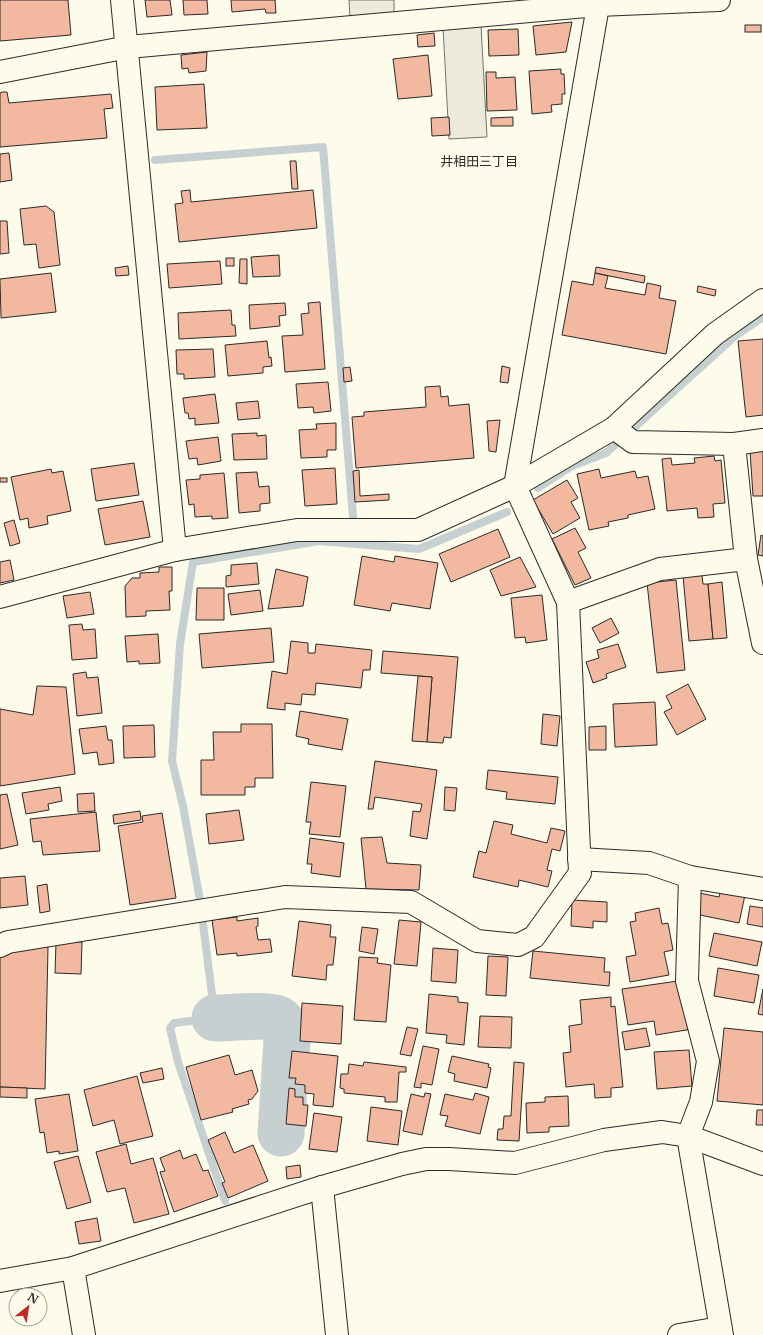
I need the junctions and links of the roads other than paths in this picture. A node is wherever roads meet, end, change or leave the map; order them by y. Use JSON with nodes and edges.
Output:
{"nodes":[{"id":1,"x":122,"y":0,"type":"edge"},
{"id":2,"x":720,"y":0,"type":"edge"},
{"id":3,"x":598,"y":3,"type":"edge"},
{"id":4,"x":128,"y":47,"type":"junction"},
{"id":5,"x":0,"y":72,"type":"edge"},
{"id":6,"x":763,"y":300,"type":"edge"},
{"id":7,"x":614,"y":428,"type":"junction"},
{"id":8,"x":763,"y":440,"type":"edge"},
{"id":9,"x":734,"y":444,"type":"junction"},
{"id":10,"x":514,"y":486,"type":"junction"},
{"id":11,"x":175,"y":550,"type":"junction"},
{"id":12,"x":746,"y":559,"type":"junction"},
{"id":13,"x":0,"y":597,"type":"edge"},
{"id":14,"x":568,"y":602,"type":"junction"},
{"id":15,"x":763,"y":643,"type":"edge"},
{"id":16,"x":579,"y":859,"type":"junction"},
{"id":17,"x":690,"y":878,"type":"junction"},
{"id":18,"x":763,"y":889,"type":"edge"},
{"id":19,"x":0,"y":946,"type":"edge"},
{"id":20,"x":688,"y":1136,"type":"junction"},
{"id":21,"x":763,"y":1164,"type":"edge"},
{"id":22,"x":322,"y":1187,"type":"junction"},
{"id":23,"x":73,"y":1268,"type":"junction"},
{"id":24,"x":0,"y":1281,"type":"edge"},
{"id":25,"x":721,"y":1331,"type":"edge"},
{"id":26,"x":84,"y":1335,"type":"edge"},
{"id":27,"x":337,"y":1335,"type":"edge"},
{"id":28,"x":679,"y":1335,"type":"edge"}],
"edges":[{"from":1,"to":4,"type":"street"},
{"from":2,"to":3,"type":"street"},
{"from":3,"to":4,"type":"street"},
{"from":3,"to":10,"type":"street"},
{"from":4,"to":5,"type":"street"},
{"from":4,"to":11,"type":"street"},
{"from":6,"to":7,"type":"street"},
{"from":7,"to":9,"type":"street"},
{"from":7,"to":10,"type":"street"},
{"from":8,"to":9,"type":"street"},
{"from":9,"to":12,"type":"street"},
{"from":10,"to":11,"type":"street"},
{"from":10,"to":14,"type":"street"},
{"from":11,"to":13,"type":"street"},
{"from":12,"to":14,"type":"street"},
{"from":12,"to":15,"type":"street"},
{"from":14,"to":16,"type":"street"},
{"from":16,"to":17,"type":"street"},
{"from":16,"to":19,"type":"street"},
{"from":17,"to":18,"type":"street"},
{"from":17,"to":20,"type":"street"},
{"from":20,"to":21,"type":"street"},
{"from":20,"to":22,"type":"street"},
{"from":20,"to":25,"type":"street"},
{"from":22,"to":23,"type":"street"},
{"from":22,"to":27,"type":"street"},
{"from":23,"to":24,"type":"street"},
{"from":23,"to":26,"type":"street"},
{"from":25,"to":28,"type":"street"}]}
